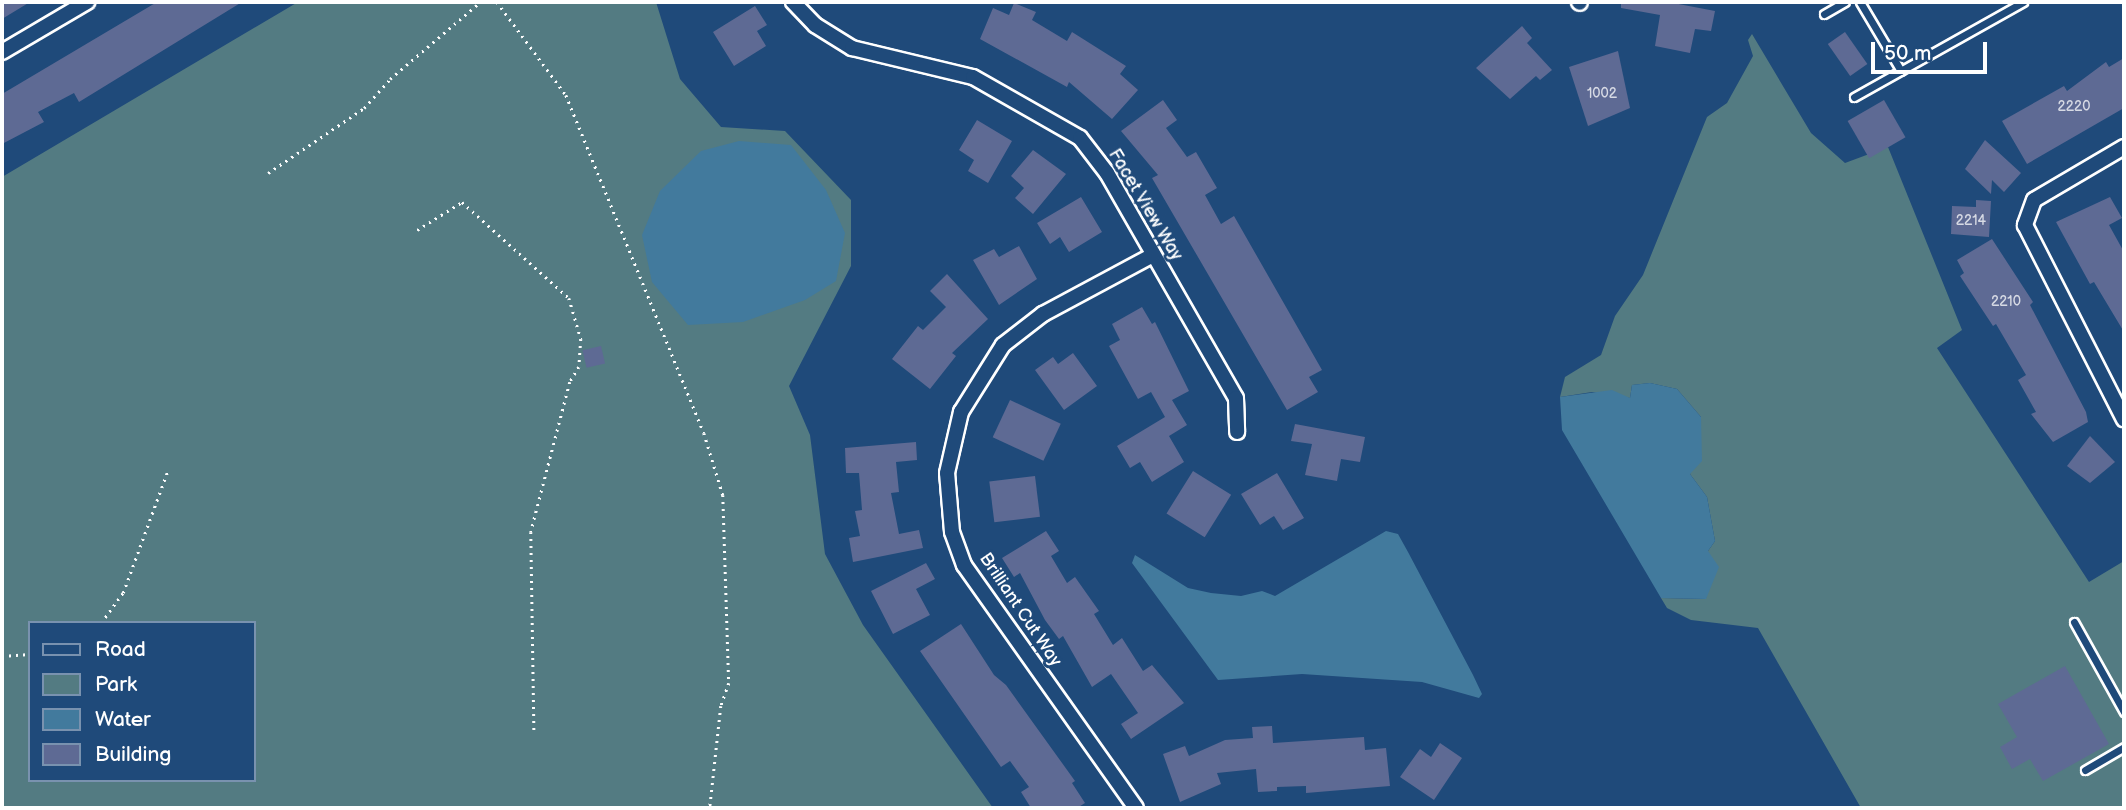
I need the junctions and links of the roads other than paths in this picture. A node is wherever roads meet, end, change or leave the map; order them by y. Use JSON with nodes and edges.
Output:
{"nodes":[{"id":1,"x":87,"y":2,"type":"edge"},
{"id":2,"x":793,"y":2,"type":"edge"},
{"id":3,"x":1845,"y":2,"type":"edge"},
{"id":4,"x":1860,"y":2,"type":"edge"},
{"id":5,"x":2024,"y":2,"type":"edge"},
{"id":6,"x":1824,"y":14,"type":"dead end"},
{"id":7,"x":2,"y":52,"type":"edge"},
{"id":8,"x":1901,"y":71,"type":"junction"},
{"id":9,"x":1854,"y":97,"type":"dead end"},
{"id":10,"x":2124,"y":147,"type":"edge"},
{"id":11,"x":1153,"y":255,"type":"junction"},
{"id":12,"x":2124,"y":419,"type":"edge"},
{"id":13,"x":1237,"y":432,"type":"dead end"},
{"id":14,"x":2074,"y":622,"type":"dead end"},
{"id":15,"x":2124,"y":712,"type":"edge"},
{"id":16,"x":2124,"y":747,"type":"edge"},
{"id":17,"x":2085,"y":770,"type":"dead end"},
{"id":18,"x":1136,"y":808,"type":"edge"}],
"edges":[{"from":1,"to":7,"type":"street"},
{"from":2,"to":11,"type":"street","name":"Facet View Way"},
{"from":3,"to":6,"type":"lane"},
{"from":4,"to":8,"type":"lane"},
{"from":5,"to":8,"type":"lane"},
{"from":8,"to":9,"type":"lane"},
{"from":10,"to":12,"type":"street"},
{"from":11,"to":13,"type":"street","name":"Facet View Way"},
{"from":11,"to":18,"type":"street","name":"Brilliant Cut Way"},
{"from":14,"to":15,"type":"lane"},
{"from":16,"to":17,"type":"lane"}]}
